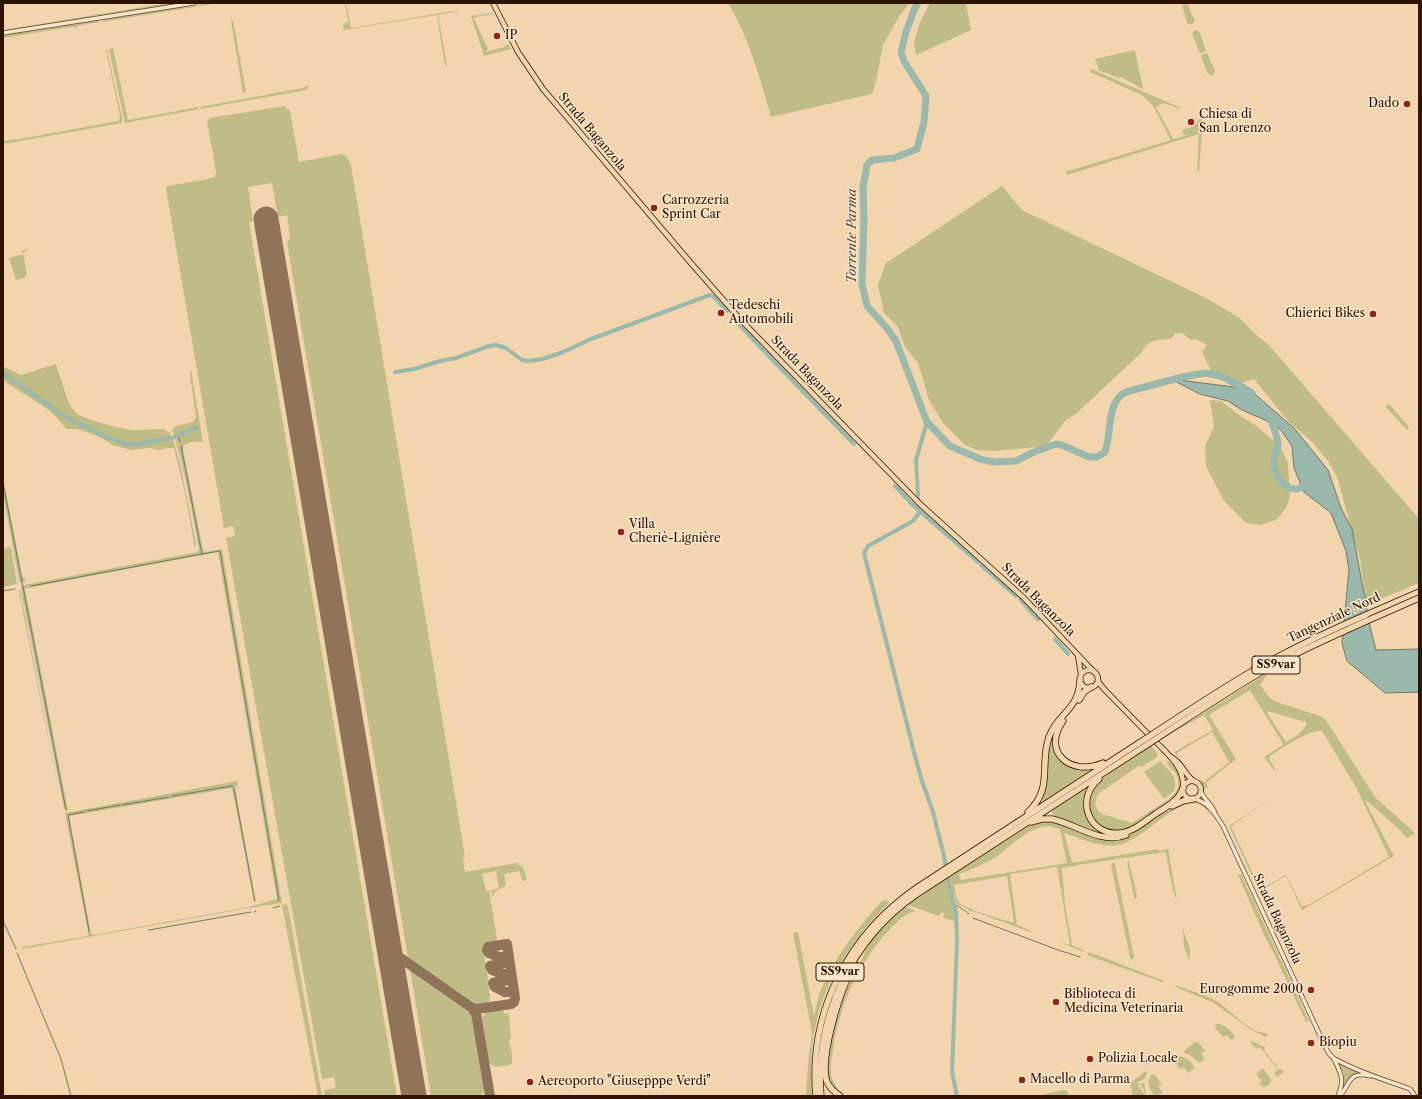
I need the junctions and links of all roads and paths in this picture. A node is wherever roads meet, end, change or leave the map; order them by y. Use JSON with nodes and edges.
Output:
{"nodes":[{"id":1,"x":194,"y":3,"type":"edge"},
{"id":2,"x":493,"y":3,"type":"edge"},
{"id":3,"x":3,"y":34,"type":"edge"},
{"id":4,"x":1419,"y":592,"type":"edge"},
{"id":5,"x":1419,"y":598,"type":"edge"},
{"id":6,"x":1078,"y":656,"type":"junction"},
{"id":7,"x":1096,"y":675,"type":"junction"},
{"id":8,"x":1080,"y":678,"type":"junction"},
{"id":9,"x":1091,"y":687,"type":"junction"},
{"id":10,"x":1105,"y":690,"type":"junction"},
{"id":11,"x":1147,"y":733,"type":"dead end"},
{"id":12,"x":1156,"y":743,"type":"dead end"},
{"id":13,"x":1138,"y":746,"type":"junction"},
{"id":14,"x":1132,"y":754,"type":"junction"},
{"id":15,"x":1169,"y":756,"type":"junction"},
{"id":16,"x":1194,"y":781,"type":"junction"},
{"id":17,"x":1183,"y":788,"type":"junction"},
{"id":18,"x":1201,"y":790,"type":"junction"},
{"id":19,"x":1193,"y":798,"type":"junction"},
{"id":20,"x":1216,"y":814,"type":"junction"},
{"id":21,"x":1010,"y":834,"type":"junction"},
{"id":22,"x":987,"y":842,"type":"junction"},
{"id":23,"x":966,"y":859,"type":"junction"},
{"id":24,"x":928,"y":883,"type":"junction"},
{"id":25,"x":864,"y":944,"type":"junction"},
{"id":26,"x":1333,"y":1058,"type":"junction"},
{"id":27,"x":1379,"y":1078,"type":"junction"},
{"id":28,"x":814,"y":1096,"type":"edge"},
{"id":29,"x":821,"y":1096,"type":"edge"},
{"id":30,"x":840,"y":1096,"type":"edge"},
{"id":31,"x":1339,"y":1096,"type":"edge"},
{"id":32,"x":1415,"y":1096,"type":"edge"}],
"edges":[{"from":1,"to":3,"type":"street"},
{"from":2,"to":6,"type":"main road","name":"Strada Baganzola"},
{"from":4,"to":13,"type":"highway","name":"Tangenziale Nord","number":"SS9var","bridge":true},
{"from":5,"to":13,"type":"highway","number":"SS9var","bridge":true},
{"from":6,"to":7,"type":"main road","name":"Strada Baganzola"},
{"from":6,"to":8,"type":"main road"},
{"from":7,"to":8,"type":"main road"},
{"from":7,"to":9,"type":"main road"},
{"from":7,"to":10,"type":"main road","name":"Strada Baganzola"},
{"from":8,"to":9,"type":"main road"},
{"from":8,"to":22,"type":"highway"},
{"from":9,"to":10,"type":"main road"},
{"from":9,"to":13,"type":"highway"},
{"from":10,"to":11,"type":"main road","name":"Strada Baganzola"},
{"from":12,"to":15,"type":"main road","name":"Strada Baganzola"},
{"from":13,"to":14,"type":"highway","number":"SS9var"},
{"from":13,"to":22,"type":"highway","number":"SS9var"},
{"from":14,"to":17,"type":"highway"},
{"from":14,"to":21,"type":"highway","number":"SS9var"},
{"from":15,"to":16,"type":"main road","name":"Strada Baganzola"},
{"from":15,"to":17,"type":"main road","name":"Strada Baganzola"},
{"from":16,"to":17,"type":"main road"},
{"from":16,"to":18,"type":"main road","name":"Strada Baganzola"},
{"from":17,"to":19,"type":"main road","name":"Strada Baganzola"},
{"from":18,"to":19,"type":"main road"},
{"from":18,"to":20,"type":"street","name":"Strada Baganzola"},
{"from":19,"to":20,"type":"street","name":"Strada Baganzola"},
{"from":19,"to":21,"type":"highway"},
{"from":20,"to":26,"type":"street","name":"Strada Baganzola"},
{"from":21,"to":23,"type":"highway","number":"SS9var"},
{"from":22,"to":23,"type":"highway","number":"SS9var"},
{"from":23,"to":24,"type":"highway","number":"SS9var"},
{"from":24,"to":25,"type":"highway","number":"SS9var"},
{"from":24,"to":28,"type":"highway","number":"SS9var"},
{"from":25,"to":29,"type":"highway","number":"SS9var"},
{"from":25,"to":30,"type":"highway"},
{"from":26,"to":27,"type":"street"},
{"from":26,"to":31,"type":"street","name":"Strada Baganzola"},
{"from":27,"to":31,"type":"street"},
{"from":27,"to":32,"type":"street"}]}
